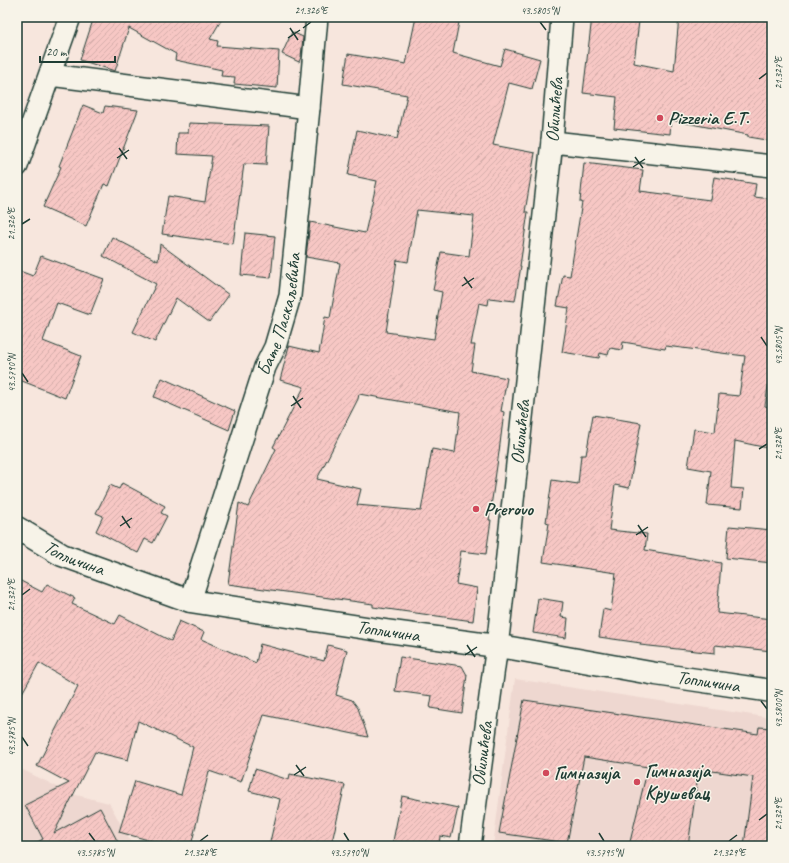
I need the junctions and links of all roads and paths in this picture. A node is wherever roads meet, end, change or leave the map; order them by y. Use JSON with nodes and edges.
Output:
{"nodes":[{"id":1,"x":70,"y":17,"type":"edge"},
{"id":2,"x":317,"y":17,"type":"edge"},
{"id":3,"x":562,"y":17,"type":"edge"},
{"id":4,"x":50,"y":75,"type":"junction"},
{"id":5,"x":309,"y":108,"type":"junction"},
{"id":6,"x":552,"y":141,"type":"junction"},
{"id":7,"x":17,"y":166,"type":"edge"},
{"id":8,"x":772,"y":166,"type":"edge"},
{"id":9,"x":17,"y":528,"type":"edge"},
{"id":10,"x":190,"y":601,"type":"junction"},
{"id":11,"x":497,"y":646,"type":"junction"},
{"id":12,"x":772,"y":691,"type":"edge"},
{"id":13,"x":470,"y":846,"type":"edge"}],
"edges":[{"from":1,"to":4,"type":"street"},
{"from":2,"to":5,"type":"street","name":"Бате Паскаљевића"},
{"from":3,"to":6,"type":"street","name":"Обилићева"},
{"from":4,"to":5,"type":"street"},
{"from":4,"to":7,"type":"street"},
{"from":5,"to":10,"type":"street","name":"Бате Паскаљевића"},
{"from":6,"to":8,"type":"street"},
{"from":6,"to":11,"type":"street","name":"Обилићева"},
{"from":9,"to":10,"type":"street","name":"Топличина"},
{"from":10,"to":11,"type":"street","name":"Топличина"},
{"from":11,"to":12,"type":"street","name":"Топличина"},
{"from":11,"to":13,"type":"street","name":"Обилићева"}]}
